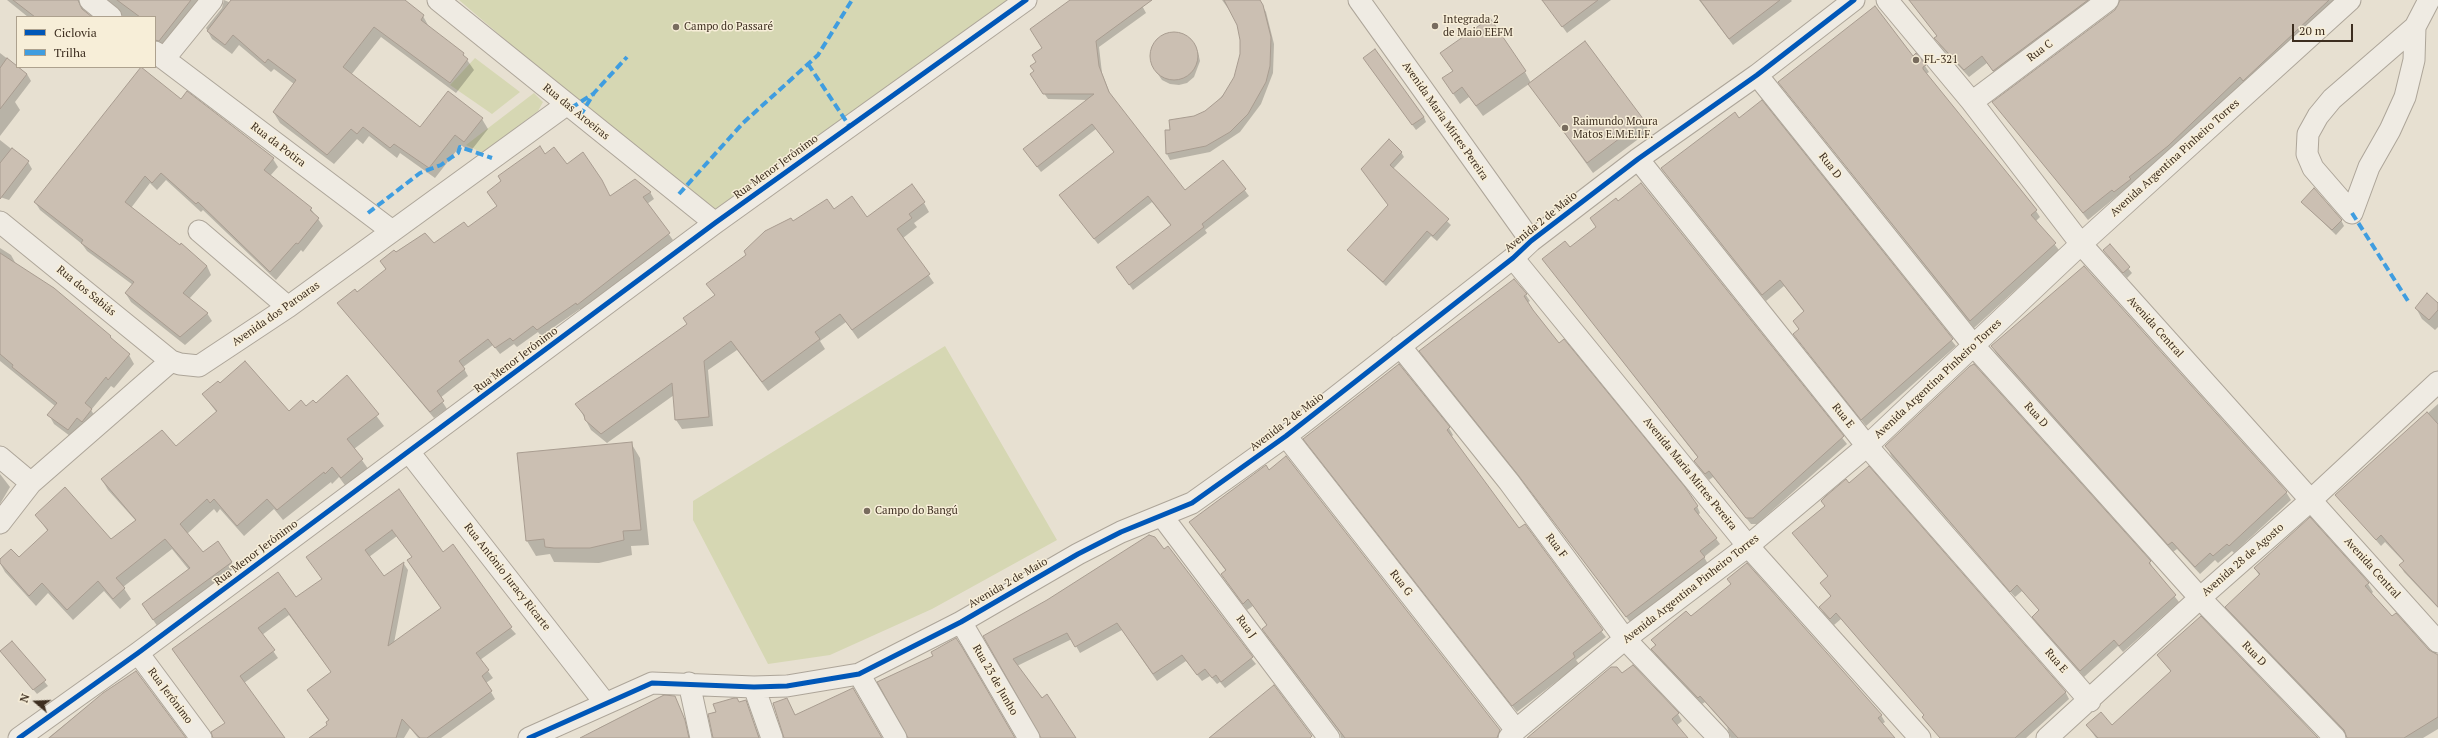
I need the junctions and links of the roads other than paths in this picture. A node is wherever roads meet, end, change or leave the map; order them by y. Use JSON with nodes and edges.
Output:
{"nodes":[{"id":1,"x":90,"y":0,"type":"edge"},
{"id":2,"x":212,"y":0,"type":"edge"},
{"id":3,"x":438,"y":0,"type":"edge"},
{"id":4,"x":1026,"y":0,"type":"edge"},
{"id":5,"x":1359,"y":0,"type":"edge"},
{"id":6,"x":1854,"y":0,"type":"edge"},
{"id":7,"x":1887,"y":0,"type":"edge"},
{"id":8,"x":2108,"y":0,"type":"edge"},
{"id":9,"x":2350,"y":0,"type":"edge"},
{"id":10,"x":2429,"y":0,"type":"edge"},
{"id":11,"x":110,"y":16,"type":"edge"},
{"id":12,"x":2415,"y":27,"type":"junction"},
{"id":13,"x":159,"y":55,"type":"edge"},
{"id":14,"x":1757,"y":75,"type":"junction"},
{"id":15,"x":1972,"y":102,"type":"junction"},
{"id":16,"x":566,"y":105,"type":"junction"},
{"id":17,"x":1638,"y":159,"type":"junction"},
{"id":18,"x":0,"y":222,"type":"edge"},
{"id":19,"x":715,"y":223,"type":"junction"},
{"id":20,"x":199,"y":231,"type":"dead end"},
{"id":21,"x":392,"y":231,"type":"junction"},
{"id":22,"x":1531,"y":242,"type":"junction"},
{"id":23,"x":2081,"y":244,"type":"junction"},
{"id":24,"x":1513,"y":258,"type":"junction"},
{"id":25,"x":288,"y":307,"type":"junction"},
{"id":26,"x":1400,"y":346,"type":"junction"},
{"id":27,"x":1974,"y":346,"type":"junction"},
{"id":28,"x":172,"y":361,"type":"junction"},
{"id":29,"x":2435,"y":391,"type":"edge"},
{"id":30,"x":1286,"y":436,"type":"junction"},
{"id":31,"x":1867,"y":446,"type":"junction"},
{"id":32,"x":409,"y":452,"type":"junction"},
{"id":33,"x":0,"y":457,"type":"edge"},
{"id":34,"x":31,"y":483,"type":"junction"},
{"id":35,"x":2310,"y":501,"type":"junction"},
{"id":36,"x":1162,"y":516,"type":"junction"},
{"id":37,"x":0,"y":523,"type":"edge"},
{"id":38,"x":1748,"y":546,"type":"junction"},
{"id":39,"x":2200,"y":598,"type":"junction"},
{"id":40,"x":961,"y":622,"type":"junction"},
{"id":41,"x":1625,"y":639,"type":"junction"},
{"id":42,"x":2438,"y":642,"type":"edge"},
{"id":43,"x":138,"y":653,"type":"junction"},
{"id":44,"x":859,"y":674,"type":"junction"},
{"id":45,"x":689,"y":683,"type":"junction"},
{"id":46,"x":754,"y":687,"type":"junction"},
{"id":47,"x":2090,"y":701,"type":"junction"},
{"id":48,"x":605,"y":703,"type":"junction"},
{"id":49,"x":1513,"y":734,"type":"edge"},
{"id":50,"x":19,"y":738,"type":"edge"},
{"id":51,"x":201,"y":738,"type":"edge"},
{"id":52,"x":528,"y":738,"type":"edge"},
{"id":53,"x":701,"y":738,"type":"edge"},
{"id":54,"x":772,"y":738,"type":"edge"},
{"id":55,"x":896,"y":738,"type":"edge"},
{"id":56,"x":1029,"y":738,"type":"edge"},
{"id":57,"x":1329,"y":738,"type":"edge"},
{"id":58,"x":1719,"y":738,"type":"edge"},
{"id":59,"x":1920,"y":738,"type":"edge"},
{"id":60,"x":2047,"y":738,"type":"edge"},
{"id":61,"x":2335,"y":738,"type":"edge"}],
"edges":[{"from":1,"to":11,"type":"street"},
{"from":2,"to":13,"type":"street"},
{"from":3,"to":16,"type":"street","name":"Rua das Aroeiras"},
{"from":4,"to":19,"type":"street","name":"Rua Menor Jerônimo"},
{"from":5,"to":22,"type":"street","name":"Avenida Maria Mirtes Pereira"},
{"from":6,"to":14,"type":"street","name":"Avenida 2 de Maio"},
{"from":7,"to":15,"type":"street","name":"Avenida Central"},
{"from":8,"to":15,"type":"street","name":"Rua C"},
{"from":9,"to":23,"type":"street","name":"Avenida Argentina Pinheiro Torres"},
{"from":10,"to":12,"type":"street"},
{"from":12,"to":12,"type":"street"},
{"from":13,"to":21,"type":"street","name":"Rua da Potira"},
{"from":14,"to":17,"type":"street","name":"Avenida 2 de Maio"},
{"from":14,"to":27,"type":"street","name":"Rua D"},
{"from":15,"to":23,"type":"street","name":"Avenida Central"},
{"from":16,"to":19,"type":"street","name":"Rua das Aroeiras"},
{"from":16,"to":21,"type":"street","name":"Avenida dos Paroaras"},
{"from":17,"to":22,"type":"street","name":"Avenida 2 de Maio"},
{"from":17,"to":31,"type":"street","name":"Rua E"},
{"from":18,"to":28,"type":"street","name":"Rua dos Sabiás"},
{"from":19,"to":32,"type":"street","name":"Rua Menor Jerônimo"},
{"from":20,"to":25,"type":"street"},
{"from":21,"to":25,"type":"street","name":"Avenida dos Paroaras"},
{"from":22,"to":24,"type":"street","name":"Avenida 2 de Maio"},
{"from":23,"to":27,"type":"street","name":"Avenida Argentina Pinheiro Torres"},
{"from":23,"to":35,"type":"street","name":"Avenida Central"},
{"from":24,"to":26,"type":"street","name":"Avenida 2 de Maio"},
{"from":24,"to":38,"type":"street","name":"Avenida Maria Mirtes Pereira"},
{"from":25,"to":28,"type":"street","name":"Avenida dos Paroaras"},
{"from":26,"to":30,"type":"street","name":"Avenida 2 de Maio"},
{"from":26,"to":41,"type":"street","name":"Rua F"},
{"from":27,"to":31,"type":"street","name":"Avenida Argentina Pinheiro Torres"},
{"from":27,"to":39,"type":"street","name":"Rua D"},
{"from":28,"to":34,"type":"street"},
{"from":29,"to":35,"type":"street","name":"Avenida 28 de Agosto"},
{"from":30,"to":36,"type":"street","name":"Avenida 2 de Maio"},
{"from":30,"to":49,"type":"street","name":"Rua G"},
{"from":31,"to":38,"type":"street","name":"Avenida Argentina Pinheiro Torres"},
{"from":31,"to":47,"type":"street","name":"Rua E"},
{"from":32,"to":43,"type":"street","name":"Rua Menor Jerônimo"},
{"from":32,"to":48,"type":"street","name":"Rua Antônio Juracy Ricarte"},
{"from":33,"to":34,"type":"street"},
{"from":34,"to":37,"type":"street"},
{"from":35,"to":39,"type":"street","name":"Avenida 28 de Agosto"},
{"from":35,"to":42,"type":"street","name":"Avenida Central"},
{"from":36,"to":40,"type":"street","name":"Avenida 2 de Maio"},
{"from":36,"to":57,"type":"street","name":"Rua J"},
{"from":38,"to":41,"type":"street","name":"Avenida Argentina Pinheiro Torres"},
{"from":38,"to":59,"type":"street","name":"Avenida Maria Mirtes Pereira"},
{"from":39,"to":47,"type":"street","name":"Avenida 28 de Agosto"},
{"from":39,"to":61,"type":"street","name":"Rua D"},
{"from":40,"to":44,"type":"street","name":"Avenida 2 de Maio"},
{"from":40,"to":56,"type":"street","name":"Rua 23 de Junho"},
{"from":41,"to":49,"type":"street","name":"Avenida Argentina Pinheiro Torres"},
{"from":41,"to":58,"type":"street","name":"Rua F"},
{"from":43,"to":50,"type":"street","name":"Rua Menor Jerônimo"},
{"from":43,"to":51,"type":"street","name":"Rua Jerônimo"},
{"from":44,"to":46,"type":"street","name":"Avenida 2 de Maio"},
{"from":44,"to":55,"type":"street"},
{"from":45,"to":46,"type":"street","name":"Avenida 2 de Maio"},
{"from":45,"to":48,"type":"street","name":"Avenida 2 de Maio"},
{"from":45,"to":53,"type":"street"},
{"from":46,"to":54,"type":"street"},
{"from":47,"to":60,"type":"street","name":"Avenida 28 de Agosto"},
{"from":48,"to":52,"type":"street"}]}
